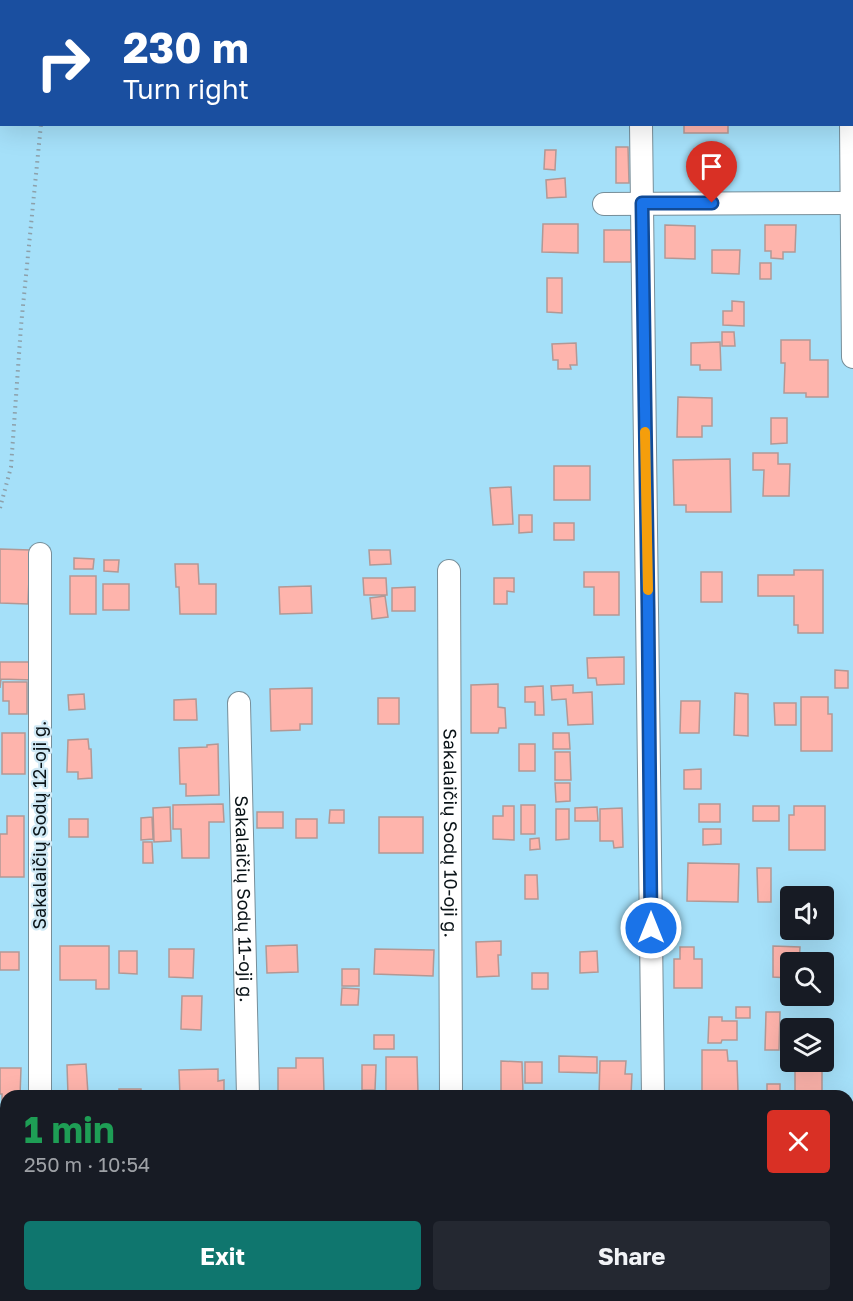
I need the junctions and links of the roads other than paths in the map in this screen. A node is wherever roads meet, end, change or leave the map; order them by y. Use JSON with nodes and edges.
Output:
{"nodes":[{"id":1,"x":641,"y":126,"type":"edge"},
{"id":2,"x":851,"y":126,"type":"edge"},
{"id":3,"x":642,"y":203,"type":"junction"},
{"id":4,"x":852,"y":203,"type":"edge"},
{"id":5,"x":604,"y":204,"type":"dead end"},
{"id":6,"x":853,"y":357,"type":"edge"},
{"id":7,"x":40,"y":554,"type":"dead end"},
{"id":8,"x":449,"y":571,"type":"dead end"},
{"id":9,"x":239,"y":703,"type":"dead end"},
{"id":10,"x":40,"y":1090,"type":"edge"},
{"id":11,"x":248,"y":1090,"type":"edge"},
{"id":12,"x":451,"y":1090,"type":"edge"},
{"id":13,"x":653,"y":1090,"type":"edge"}],
"edges":[{"from":1,"to":3,"type":"street"},
{"from":2,"to":4,"type":"street"},
{"from":3,"to":4,"type":"street"},
{"from":3,"to":5,"type":"street"},
{"from":3,"to":13,"type":"street"},
{"from":4,"to":6,"type":"street"},
{"from":7,"to":10,"type":"street","name":"Sakalaičių Sodų 12-oji g."},
{"from":8,"to":12,"type":"street","name":"Sakalaičių Sodų 10-oji g."},
{"from":9,"to":11,"type":"street","name":"Sakalaičių Sodų 11-oji g."}]}
